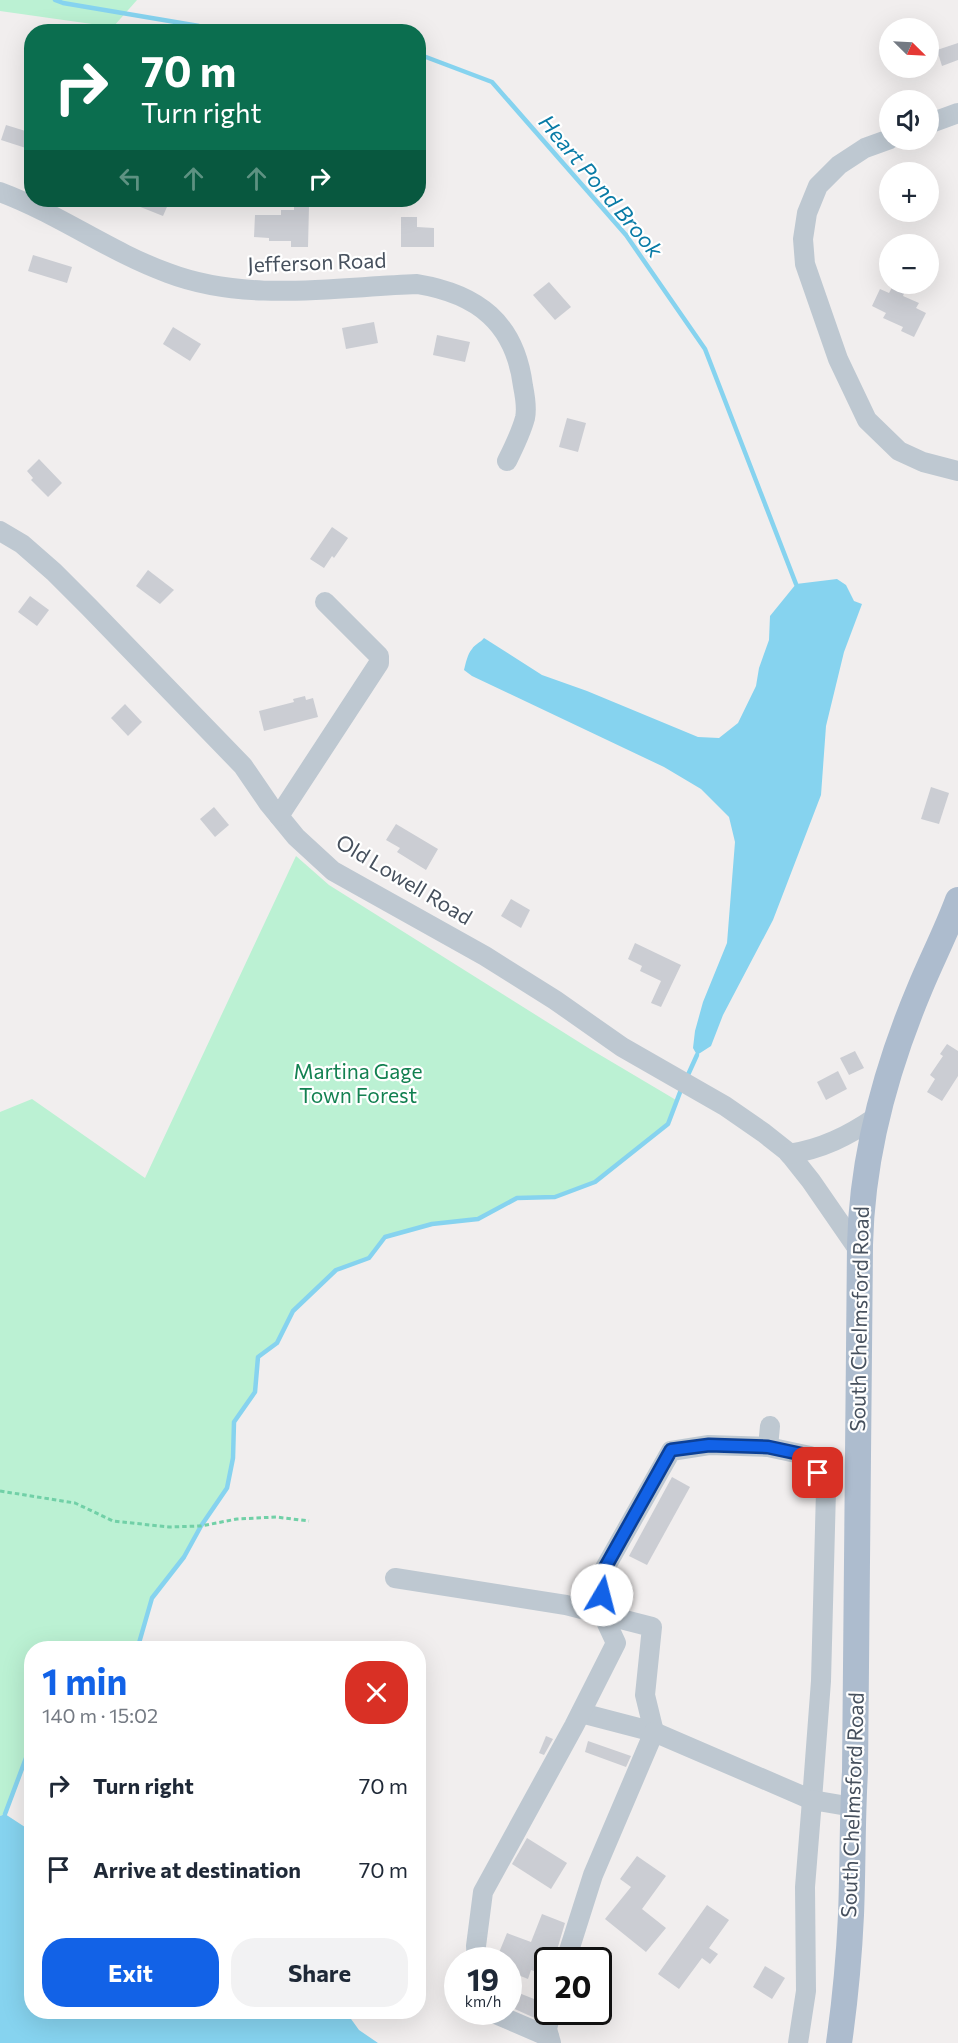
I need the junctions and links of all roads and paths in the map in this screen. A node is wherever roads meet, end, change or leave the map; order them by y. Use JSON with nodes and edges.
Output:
{"nodes":[{"id":1,"x":958,"y":113,"type":"edge"},
{"id":2,"x":939,"y":120,"type":"edge"},
{"id":3,"x":879,"y":143,"type":"edge"},
{"id":4,"x":0,"y":192,"type":"edge"},
{"id":5,"x":24,"y":203,"type":"edge"},
{"id":6,"x":34,"y":207,"type":"edge"},
{"id":7,"x":507,"y":461,"type":"dead end"},
{"id":8,"x":958,"y":471,"type":"edge"},
{"id":9,"x":0,"y":531,"type":"edge"},
{"id":10,"x":326,"y":602,"type":"dead end"},
{"id":11,"x":279,"y":816,"type":"junction"},
{"id":12,"x":958,"y":900,"type":"edge"},
{"id":13,"x":876,"y":1117,"type":"junction"},
{"id":14,"x":789,"y":1154,"type":"junction"},
{"id":15,"x":860,"y":1251,"type":"junction"},
{"id":16,"x":770,"y":1426,"type":"dead end"},
{"id":17,"x":768,"y":1447,"type":"junction"},
{"id":18,"x":0,"y":1491,"type":"edge"},
{"id":19,"x":309,"y":1521,"type":"dead end"},
{"id":20,"x":394,"y":1578,"type":"dead end"},
{"id":21,"x":603,"y":1615,"type":"junction"},
{"id":22,"x":581,"y":1713,"type":"junction"},
{"id":23,"x":654,"y":1732,"type":"junction"},
{"id":24,"x":812,"y":1800,"type":"junction"},
{"id":25,"x":853,"y":1807,"type":"junction"},
{"id":26,"x":476,"y":1947,"type":"edge"},
{"id":27,"x":570,"y":1947,"type":"edge"},
{"id":28,"x":518,"y":2025,"type":"edge"},
{"id":29,"x":548,"y":2025,"type":"edge"},
{"id":30,"x":550,"y":2040,"type":"edge"},
{"id":31,"x":798,"y":2043,"type":"edge"},
{"id":32,"x":839,"y":2043,"type":"edge"}],
"edges":[{"from":1,"to":2,"type":"street"},
{"from":3,"to":8,"type":"street"},
{"from":4,"to":5,"type":"street","name":"Jefferson Road"},
{"from":6,"to":7,"type":"street","name":"Jefferson Road"},
{"from":9,"to":11,"type":"street","name":"Old Lowell Road"},
{"from":10,"to":11,"type":"street"},
{"from":11,"to":14,"type":"street","name":"Old Lowell Road"},
{"from":12,"to":13,"type":"main road","name":"South Chelmsford Road"},
{"from":13,"to":14,"type":"street"},
{"from":13,"to":15,"type":"main road","name":"South Chelmsford Road"},
{"from":14,"to":15,"type":"street","name":"Old Lowell Road"},
{"from":15,"to":25,"type":"main road","name":"South Chelmsford Road"},
{"from":16,"to":17,"type":"street"},
{"from":17,"to":21,"type":"street"},
{"from":17,"to":24,"type":"street"},
{"from":18,"to":19,"type":"path"},
{"from":20,"to":21,"type":"street"},
{"from":21,"to":22,"type":"street"},
{"from":21,"to":23,"type":"street"},
{"from":22,"to":23,"type":"street"},
{"from":22,"to":26,"type":"street"},
{"from":23,"to":24,"type":"street"},
{"from":23,"to":27,"type":"street"},
{"from":24,"to":25,"type":"street"},
{"from":24,"to":31,"type":"street"},
{"from":25,"to":32,"type":"main road","name":"South Chelmsford Road"},
{"from":28,"to":30,"type":"street"},
{"from":29,"to":30,"type":"street"}]}
